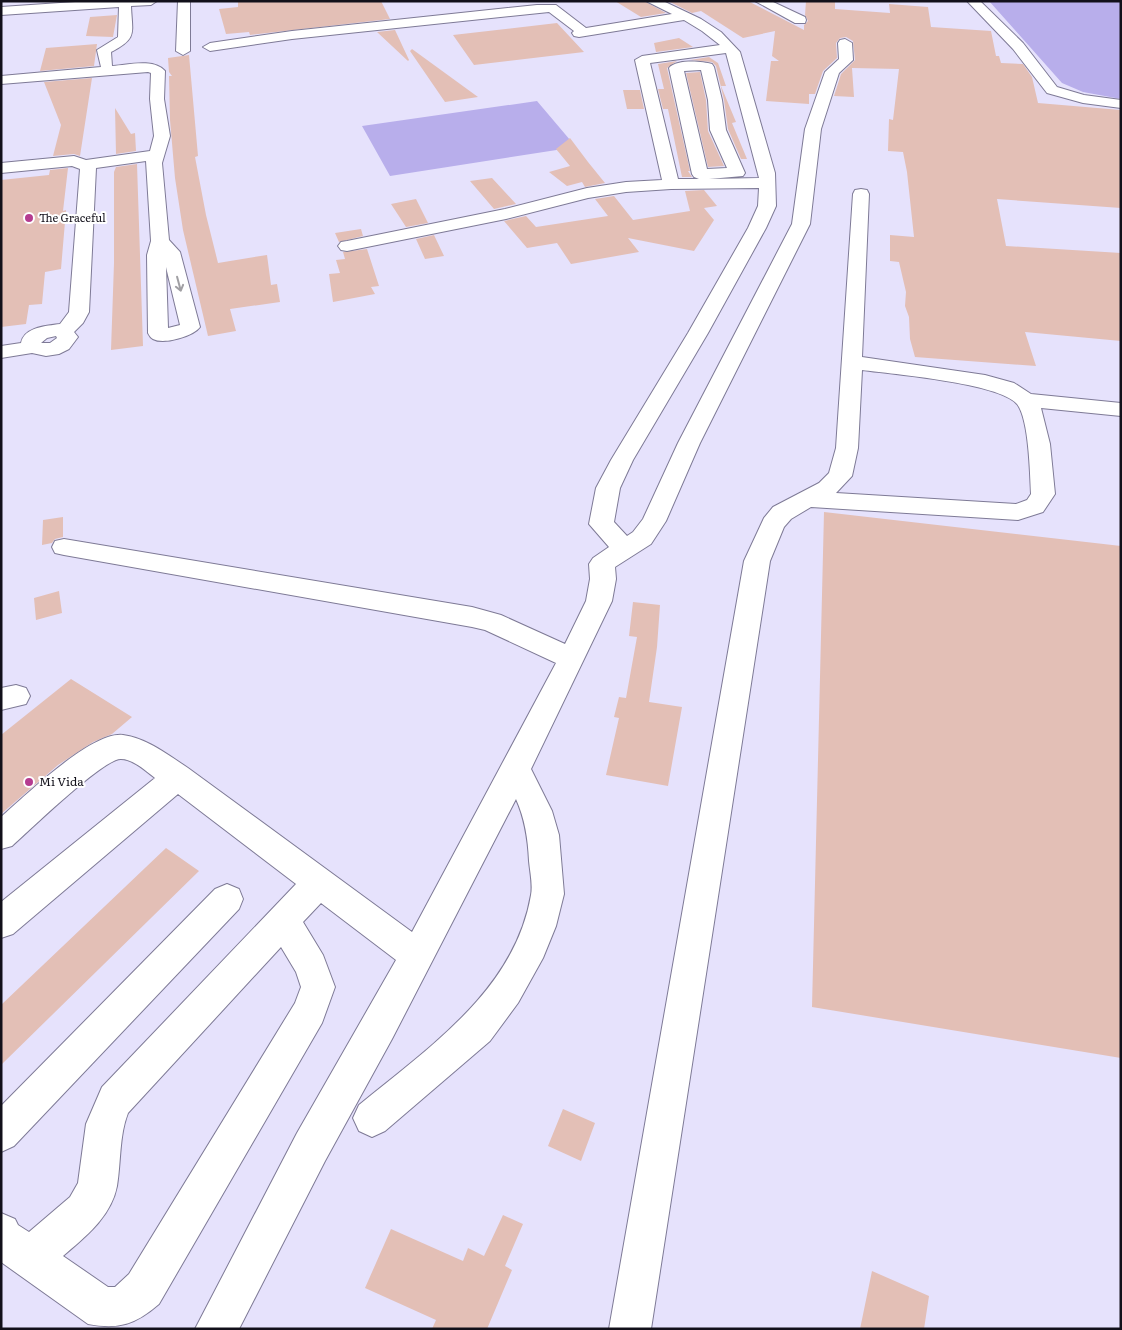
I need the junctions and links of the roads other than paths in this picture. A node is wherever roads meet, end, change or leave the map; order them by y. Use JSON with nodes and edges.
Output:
{"nodes":[{"id":1,"x":3,"y":1,"type":"edge"},
{"id":2,"x":16,"y":1,"type":"edge"},
{"id":3,"x":151,"y":1,"type":"edge"},
{"id":4,"x":184,"y":1,"type":"edge"},
{"id":5,"x":652,"y":1,"type":"edge"},
{"id":6,"x":761,"y":1,"type":"edge"},
{"id":7,"x":973,"y":1,"type":"edge"},
{"id":8,"x":125,"y":3,"type":"junction"},
{"id":9,"x":426,"y":10,"type":"dead end"},
{"id":10,"x":1,"y":11,"type":"edge"},
{"id":11,"x":685,"y":16,"type":"junction"},
{"id":12,"x":800,"y":20,"type":"dead end"},
{"id":13,"x":415,"y":22,"type":"junction"},
{"id":14,"x":845,"y":43,"type":"dead end"},
{"id":15,"x":210,"y":47,"type":"dead end"},
{"id":16,"x":729,"y":48,"type":"junction"},
{"id":17,"x":183,"y":50,"type":"dead end"},
{"id":18,"x":106,"y":64,"type":"dead end"},
{"id":19,"x":1,"y":80,"type":"edge"},
{"id":20,"x":684,"y":100,"type":"junction"},
{"id":21,"x":715,"y":100,"type":"junction"},
{"id":22,"x":1121,"y":104,"type":"edge"},
{"id":23,"x":718,"y":130,"type":"junction"},
{"id":24,"x":689,"y":131,"type":"junction"},
{"id":25,"x":156,"y":155,"type":"junction"},
{"id":26,"x":86,"y":165,"type":"junction"},
{"id":27,"x":1,"y":168,"type":"edge"},
{"id":28,"x":737,"y":173,"type":"junction"},
{"id":29,"x":761,"y":183,"type":"junction"},
{"id":30,"x":671,"y":184,"type":"junction"},
{"id":31,"x":862,"y":194,"type":"dead end"},
{"id":32,"x":160,"y":240,"type":"dead end"},
{"id":33,"x":347,"y":246,"type":"dead end"},
{"id":34,"x":1,"y":352,"type":"edge"},
{"id":35,"x":852,"y":362,"type":"junction"},
{"id":36,"x":1026,"y":400,"type":"junction"},
{"id":37,"x":1121,"y":410,"type":"edge"},
{"id":38,"x":805,"y":500,"type":"junction"},
{"id":39,"x":64,"y":547,"type":"dead end"},
{"id":40,"x":625,"y":548,"type":"junction"},
{"id":41,"x":572,"y":659,"type":"junction"},
{"id":42,"x":516,"y":768,"type":"junction"},
{"id":43,"x":177,"y":777,"type":"junction"},
{"id":44,"x":1,"y":836,"type":"edge"},
{"id":45,"x":319,"y":882,"type":"junction"},
{"id":46,"x":227,"y":899,"type":"dead end"},
{"id":47,"x":283,"y":920,"type":"junction"},
{"id":48,"x":1,"y":923,"type":"edge"},
{"id":49,"x":416,"y":955,"type":"junction"},
{"id":50,"x":372,"y":1118,"type":"dead end"},
{"id":51,"x":1,"y":1133,"type":"edge"},
{"id":52,"x":1,"y":1233,"type":"edge"},
{"id":53,"x":30,"y":1258,"type":"junction"},
{"id":54,"x":94,"y":1317,"type":"edge"},
{"id":55,"x":216,"y":1329,"type":"edge"},
{"id":56,"x":630,"y":1329,"type":"edge"}],
"edges":[{"from":1,"to":2,"type":"street"},
{"from":3,"to":8,"type":"street"},
{"from":4,"to":17,"type":"street"},
{"from":5,"to":11,"type":"street"},
{"from":6,"to":12,"type":"street"},
{"from":7,"to":22,"type":"street"},
{"from":8,"to":10,"type":"street"},
{"from":8,"to":18,"type":"street"},
{"from":9,"to":13,"type":"street"},
{"from":11,"to":13,"type":"street"},
{"from":11,"to":16,"type":"street"},
{"from":13,"to":15,"type":"street"},
{"from":14,"to":40,"type":"street"},
{"from":16,"to":29,"type":"street"},
{"from":16,"to":30,"type":"street"},
{"from":19,"to":25,"type":"street"},
{"from":20,"to":21,"type":"street"},
{"from":20,"to":21,"type":"street"},
{"from":20,"to":24,"type":"street"},
{"from":21,"to":23,"type":"street"},
{"from":23,"to":24,"type":"street"},
{"from":23,"to":28,"type":"street"},
{"from":24,"to":28,"type":"street"},
{"from":25,"to":26,"type":"street"},
{"from":25,"to":32,"type":"street"},
{"from":26,"to":27,"type":"street"},
{"from":26,"to":34,"type":"street"},
{"from":28,"to":29,"type":"street"},
{"from":29,"to":30,"type":"street"},
{"from":29,"to":40,"type":"street"},
{"from":30,"to":33,"type":"street"},
{"from":31,"to":35,"type":"street"},
{"from":35,"to":36,"type":"street"},
{"from":35,"to":38,"type":"street"},
{"from":36,"to":37,"type":"street"},
{"from":36,"to":38,"type":"street"},
{"from":38,"to":56,"type":"street"},
{"from":39,"to":41,"type":"street"},
{"from":40,"to":41,"type":"street"},
{"from":41,"to":42,"type":"street"},
{"from":42,"to":49,"type":"street"},
{"from":42,"to":50,"type":"street"},
{"from":43,"to":44,"type":"street"},
{"from":43,"to":45,"type":"street"},
{"from":43,"to":48,"type":"street"},
{"from":45,"to":47,"type":"street"},
{"from":45,"to":49,"type":"street"},
{"from":46,"to":51,"type":"street"},
{"from":47,"to":53,"type":"street"},
{"from":47,"to":54,"type":"street"},
{"from":49,"to":55,"type":"street"},
{"from":52,"to":53,"type":"street"},
{"from":53,"to":54,"type":"street"}]}
